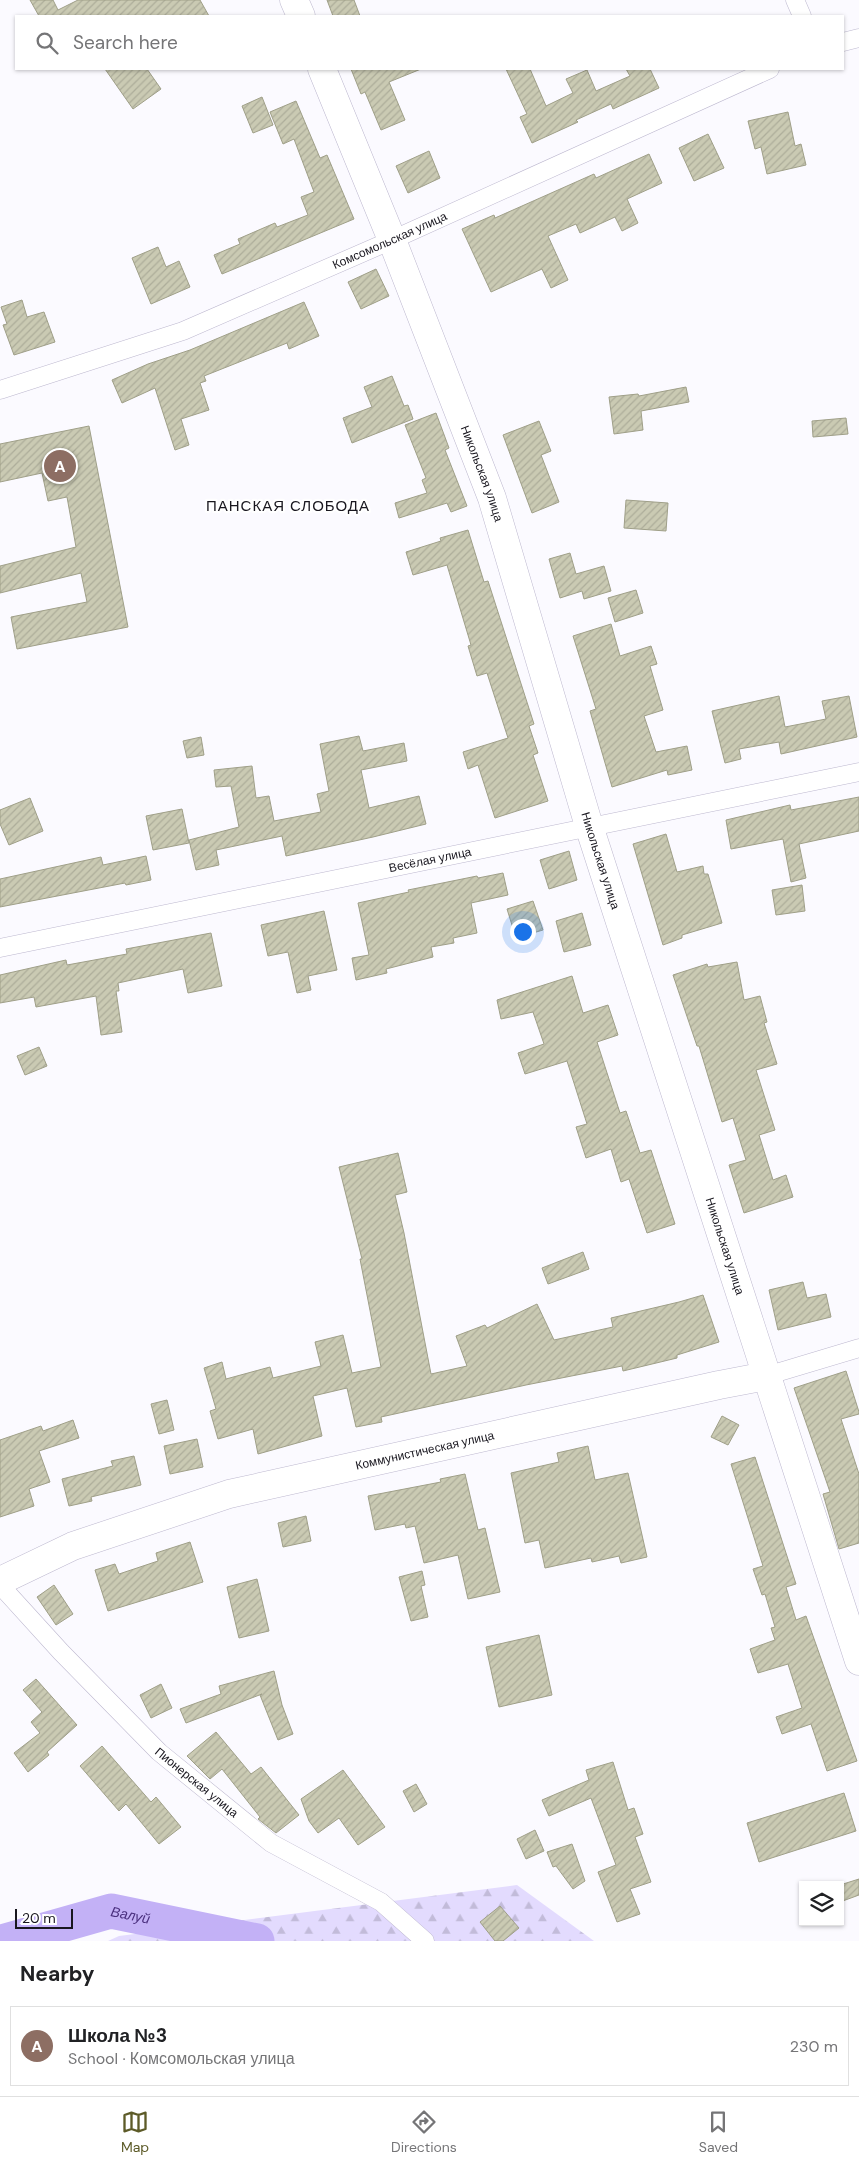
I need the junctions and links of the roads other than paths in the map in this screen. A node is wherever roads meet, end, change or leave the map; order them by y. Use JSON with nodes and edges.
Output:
{"nodes":[{"id":1,"x":294,"y":0,"type":"edge"},
{"id":2,"x":795,"y":0,"type":"edge"},
{"id":3,"x":301,"y":15,"type":"edge"},
{"id":4,"x":802,"y":15,"type":"edge"},
{"id":5,"x":859,"y":38,"type":"edge"},
{"id":6,"x":844,"y":42,"type":"edge"},
{"id":7,"x":322,"y":70,"type":"edge"},
{"id":8,"x":768,"y":70,"type":"edge"},
{"id":9,"x":392,"y":240,"type":"junction"},
{"id":10,"x":0,"y":390,"type":"edge"},
{"id":11,"x":859,"y":772,"type":"edge"},
{"id":12,"x":589,"y":826,"type":"junction"},
{"id":13,"x":0,"y":948,"type":"edge"},
{"id":14,"x":859,"y":1348,"type":"edge"},
{"id":15,"x":766,"y":1376,"type":"junction"},
{"id":16,"x":0,"y":1580,"type":"edge"},
{"id":17,"x":0,"y":1585,"type":"edge"},
{"id":18,"x":859,"y":1661,"type":"edge"},
{"id":19,"x":425,"y":1941,"type":"edge"}],
"edges":[{"from":1,"to":3,"type":"main road"},
{"from":2,"to":4,"type":"street"},
{"from":5,"to":6,"type":"street"},
{"from":7,"to":9,"type":"main road","name":"Никольская улица"},
{"from":8,"to":9,"type":"street","name":"Комсомольская улица"},
{"from":9,"to":10,"type":"street","name":"Комсомольская улица"},
{"from":9,"to":12,"type":"main road","name":"Никольская улица"},
{"from":11,"to":12,"type":"street","name":"Весёлая улица"},
{"from":12,"to":13,"type":"street","name":"Весёлая улица"},
{"from":12,"to":15,"type":"main road","name":"Никольская улица"},
{"from":14,"to":15,"type":"street","name":"Коммунистическая улица"},
{"from":15,"to":16,"type":"main road","name":"Коммунистическая улица"},
{"from":15,"to":18,"type":"main road","name":"Никольская улица"},
{"from":17,"to":19,"type":"street","name":"Пионерская улица"}]}
